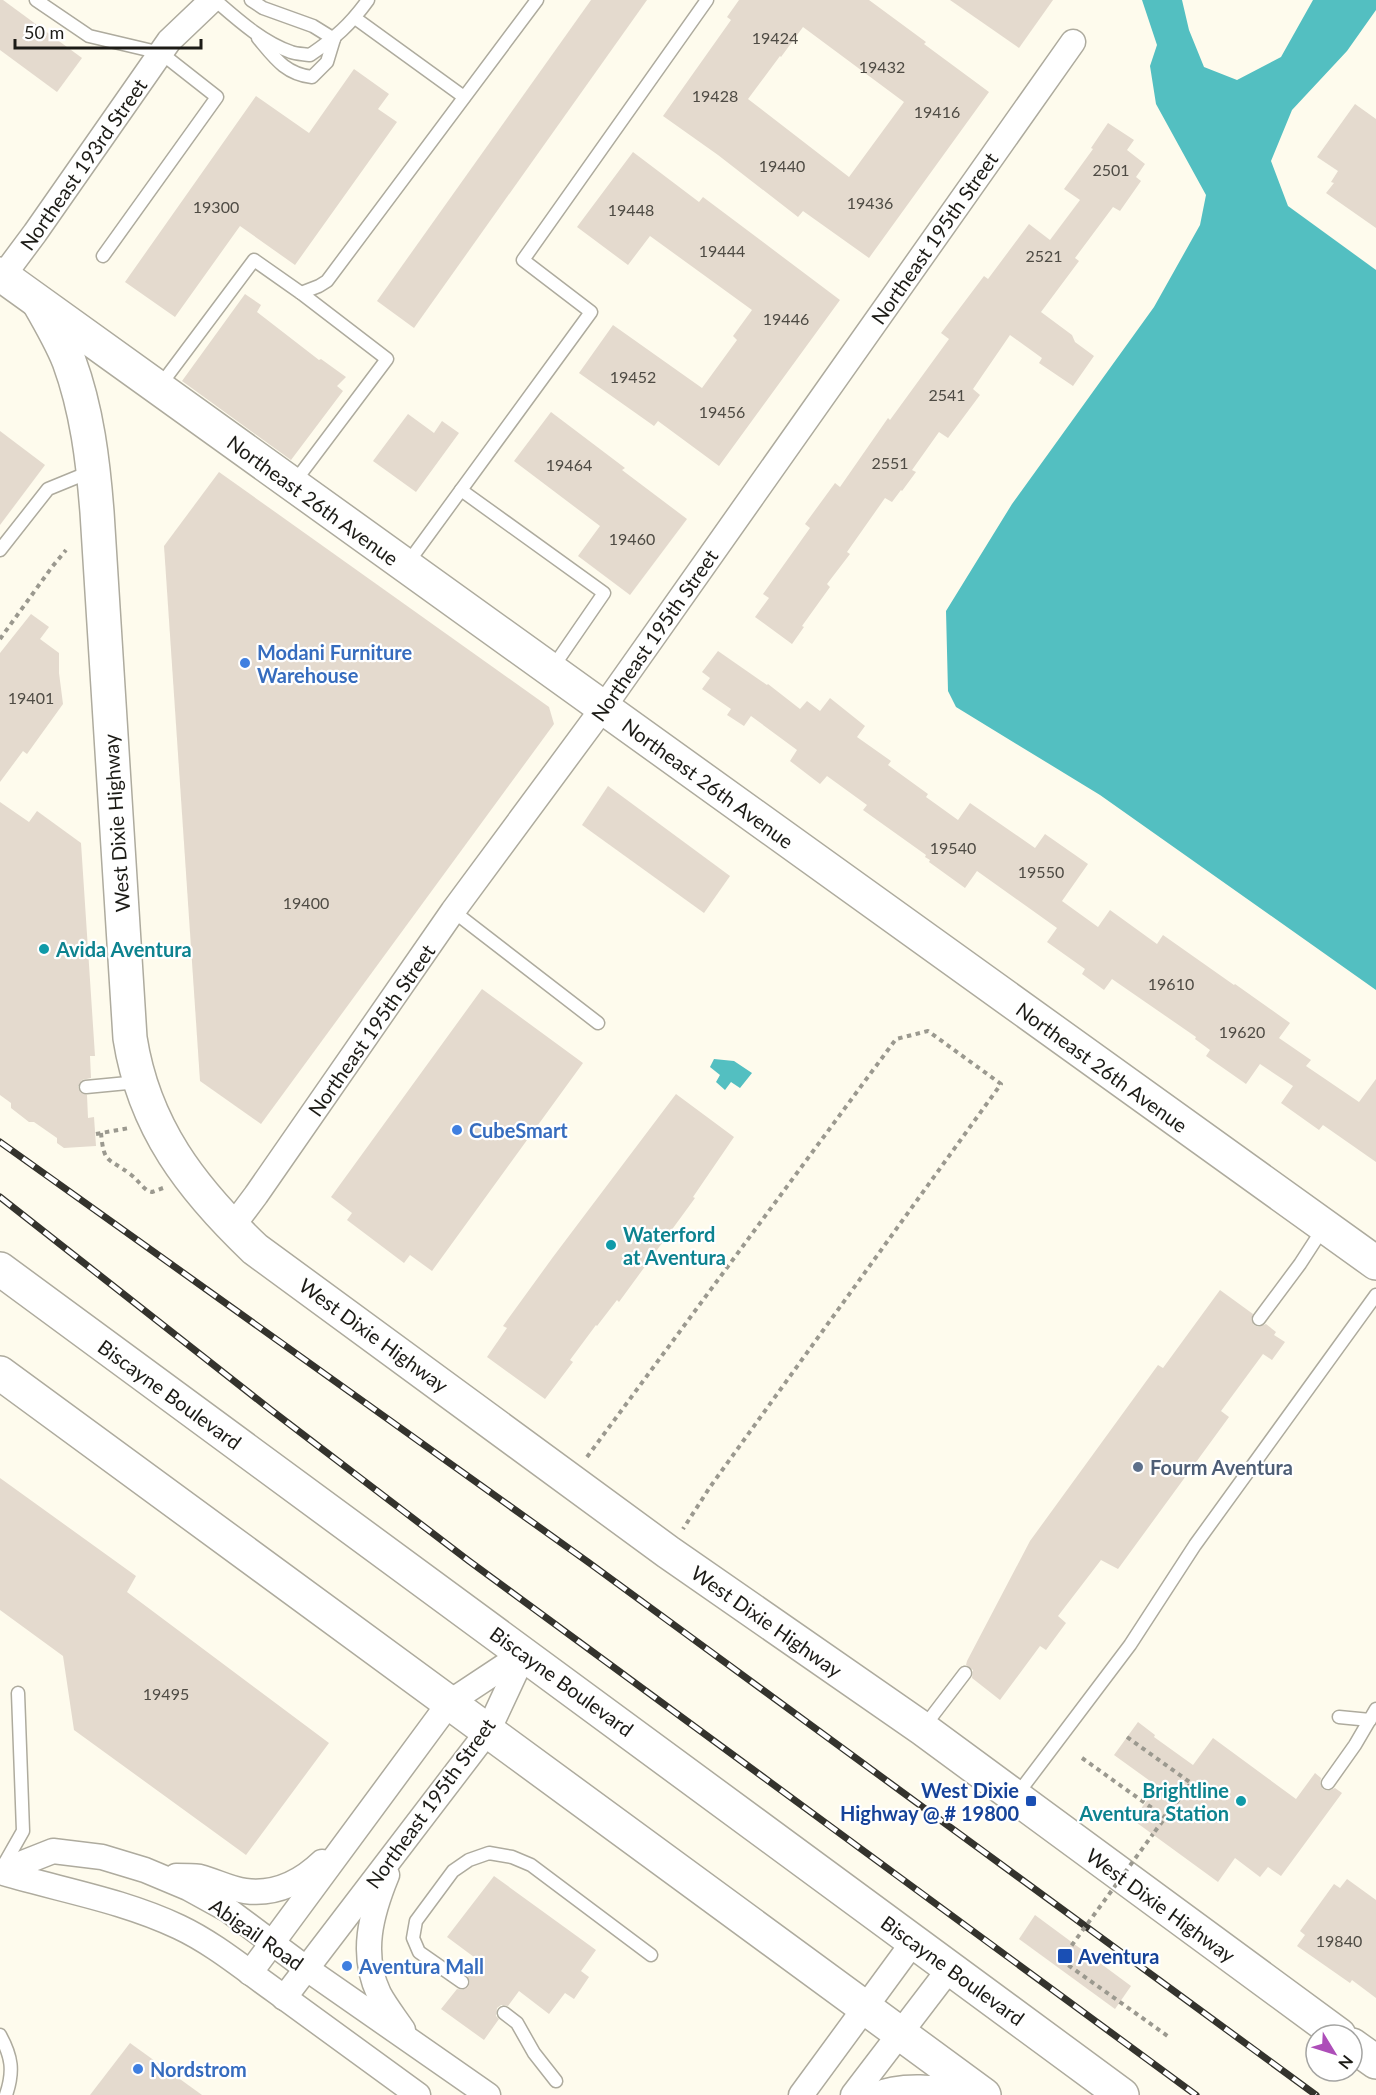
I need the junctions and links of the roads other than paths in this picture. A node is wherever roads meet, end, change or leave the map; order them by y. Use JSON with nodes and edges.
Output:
{"nodes":[{"id":1,"x":36,"y":0,"type":"edge"},
{"id":2,"x":213,"y":0,"type":"edge"},
{"id":3,"x":251,"y":0,"type":"edge"},
{"id":4,"x":368,"y":0,"type":"edge"},
{"id":5,"x":537,"y":0,"type":"edge"},
{"id":6,"x":707,"y":0,"type":"edge"},
{"id":7,"x":355,"y":18,"type":"junction"},
{"id":8,"x":251,"y":30,"type":"junction"},
{"id":9,"x":334,"y":39,"type":"junction"},
{"id":10,"x":1073,"y":42,"type":"dead end"},
{"id":11,"x":161,"y":53,"type":"junction"},
{"id":12,"x":464,"y":97,"type":"junction"},
{"id":13,"x":102,"y":256,"type":"dead end"},
{"id":14,"x":1,"y":275,"type":"edge"},
{"id":15,"x":301,"y":293,"type":"junction"},
{"id":16,"x":39,"y":303,"type":"junction"},
{"id":17,"x":159,"y":387,"type":"junction"},
{"id":18,"x":93,"y":471,"type":"junction"},
{"id":19,"x":292,"y":485,"type":"junction"},
{"id":20,"x":461,"y":490,"type":"junction"},
{"id":21,"x":0,"y":550,"type":"edge"},
{"id":22,"x":405,"y":567,"type":"junction"},
{"id":23,"x":551,"y":670,"type":"junction"},
{"id":24,"x":603,"y":708,"type":"junction"},
{"id":25,"x":453,"y":911,"type":"junction"},
{"id":26,"x":598,"y":1023,"type":"dead end"},
{"id":27,"x":139,"y":1082,"type":"junction"},
{"id":28,"x":86,"y":1087,"type":"dead end"},
{"id":29,"x":1325,"y":1226,"type":"junction"},
{"id":30,"x":232,"y":1227,"type":"junction"},
{"id":31,"x":1376,"y":1263,"type":"edge"},
{"id":32,"x":0,"y":1269,"type":"edge"},
{"id":33,"x":1376,"y":1295,"type":"edge"},
{"id":34,"x":1259,"y":1318,"type":"dead end"},
{"id":35,"x":0,"y":1372,"type":"edge"},
{"id":36,"x":524,"y":1653,"type":"junction"},
{"id":37,"x":965,"y":1673,"type":"dead end"},
{"id":38,"x":18,"y":1693,"type":"dead end"},
{"id":39,"x":450,"y":1702,"type":"junction"},
{"id":40,"x":1373,"y":1715,"type":"edge"},
{"id":41,"x":1339,"y":1717,"type":"dead end"},
{"id":42,"x":922,"y":1729,"type":"junction"},
{"id":43,"x":488,"y":1731,"type":"junction"},
{"id":44,"x":1328,"y":1783,"type":"dead end"},
{"id":45,"x":1015,"y":1797,"type":"junction"},
{"id":46,"x":358,"y":1827,"type":"junction"},
{"id":47,"x":397,"y":1850,"type":"junction"},
{"id":48,"x":0,"y":1872,"type":"edge"},
{"id":49,"x":157,"y":1875,"type":"junction"},
{"id":50,"x":914,"y":1941,"type":"junction"},
{"id":51,"x":272,"y":1943,"type":"junction"},
{"id":52,"x":651,"y":1954,"type":"dead end"},
{"id":53,"x":950,"y":1968,"type":"junction"},
{"id":54,"x":307,"y":1969,"type":"junction"},
{"id":55,"x":250,"y":1973,"type":"junction"},
{"id":56,"x":462,"y":1982,"type":"dead end"},
{"id":57,"x":284,"y":1998,"type":"junction"},
{"id":58,"x":865,"y":2008,"type":"junction"},
{"id":59,"x":504,"y":2013,"type":"dead end"},
{"id":60,"x":1323,"y":2023,"type":"edge"},
{"id":61,"x":900,"y":2034,"type":"junction"},
{"id":62,"x":0,"y":2035,"type":"edge"},
{"id":63,"x":409,"y":2040,"type":"junction"},
{"id":64,"x":556,"y":2081,"type":"dead end"},
{"id":65,"x":983,"y":2094,"type":"edge"},
{"id":66,"x":6,"y":2095,"type":"edge"},
{"id":67,"x":418,"y":2095,"type":"edge"},
{"id":68,"x":488,"y":2095,"type":"edge"},
{"id":69,"x":801,"y":2095,"type":"edge"},
{"id":70,"x":853,"y":2095,"type":"edge"},
{"id":71,"x":876,"y":2095,"type":"edge"},
{"id":72,"x":1122,"y":2095,"type":"edge"}],
"edges":[{"from":1,"to":11,"type":"lane"},
{"from":2,"to":8,"type":"lane"},
{"from":2,"to":11,"type":"street","name":"Northeast 193rd Street"},
{"from":3,"to":9,"type":"lane"},
{"from":4,"to":7,"type":"lane"},
{"from":5,"to":12,"type":"lane"},
{"from":6,"to":20,"type":"lane"},
{"from":7,"to":9,"type":"lane"},
{"from":7,"to":12,"type":"lane"},
{"from":8,"to":9,"type":"lane"},
{"from":8,"to":9,"type":"lane"},
{"from":10,"to":24,"type":"street","name":"Northeast 195th Street"},
{"from":11,"to":13,"type":"lane"},
{"from":11,"to":14,"type":"street","name":"Northeast 193rd Street"},
{"from":12,"to":15,"type":"lane"},
{"from":14,"to":16,"type":"street","name":"West Dixie Highway"},
{"from":15,"to":17,"type":"lane"},
{"from":15,"to":19,"type":"lane"},
{"from":16,"to":17,"type":"street","name":"Northeast 26th Avenue"},
{"from":16,"to":18,"type":"street","name":"West Dixie Highway"},
{"from":17,"to":19,"type":"street","name":"Northeast 26th Avenue"},
{"from":18,"to":21,"type":"lane"},
{"from":18,"to":27,"type":"street","name":"West Dixie Highway"},
{"from":19,"to":22,"type":"street","name":"Northeast 26th Avenue"},
{"from":20,"to":22,"type":"lane"},
{"from":20,"to":23,"type":"lane"},
{"from":22,"to":23,"type":"street","name":"Northeast 26th Avenue"},
{"from":23,"to":24,"type":"street","name":"Northeast 26th Avenue"},
{"from":24,"to":25,"type":"street","name":"Northeast 195th Street"},
{"from":24,"to":29,"type":"street","name":"Northeast 26th Avenue"},
{"from":25,"to":26,"type":"lane"},
{"from":25,"to":30,"type":"street","name":"Northeast 195th Street"},
{"from":27,"to":28,"type":"lane"},
{"from":27,"to":30,"type":"street","name":"West Dixie Highway"},
{"from":29,"to":31,"type":"street","name":"Northeast 26th Avenue"},
{"from":29,"to":34,"type":"lane"},
{"from":30,"to":42,"type":"street","name":"West Dixie Highway"},
{"from":32,"to":36,"type":"street","name":"Biscayne Boulevard"},
{"from":33,"to":45,"type":"lane"},
{"from":35,"to":39,"type":"street"},
{"from":36,"to":39,"type":"street","name":"Northeast 195th Street"},
{"from":36,"to":43,"type":"street","name":"Northeast 195th Street"},
{"from":36,"to":50,"type":"street","name":"Biscayne Boulevard"},
{"from":37,"to":42,"type":"lane"},
{"from":38,"to":48,"type":"lane"},
{"from":39,"to":43,"type":"street"},
{"from":39,"to":46,"type":"street","name":"Northeast 195th Street"},
{"from":40,"to":41,"type":"lane"},
{"from":40,"to":44,"type":"lane"},
{"from":42,"to":45,"type":"street","name":"West Dixie Highway"},
{"from":43,"to":47,"type":"street","name":"Northeast 195th Street"},
{"from":43,"to":58,"type":"street"},
{"from":45,"to":60,"type":"street","name":"West Dixie Highway"},
{"from":46,"to":49,"type":"street"},
{"from":46,"to":51,"type":"street","name":"Northeast 195th Street"},
{"from":47,"to":54,"type":"street","name":"Northeast 195th Street"},
{"from":47,"to":63,"type":"street"},
{"from":48,"to":49,"type":"street","name":"Abigail Road"},
{"from":48,"to":55,"type":"street","name":"Abigail Road"},
{"from":49,"to":51,"type":"street","name":"Abigail Road"},
{"from":50,"to":53,"type":"street","name":"Biscayne Boulevard"},
{"from":50,"to":58,"type":"street"},
{"from":51,"to":54,"type":"street","name":"Abigail Road"},
{"from":51,"to":55,"type":"street","name":"Northeast 195th Street"},
{"from":52,"to":56,"type":"lane"},
{"from":53,"to":61,"type":"street"},
{"from":53,"to":72,"type":"street","name":"Biscayne Boulevard"},
{"from":54,"to":57,"type":"street","name":"Northeast 195th Street"},
{"from":54,"to":63,"type":"street","name":"Abigail Road"},
{"from":55,"to":57,"type":"street","name":"Abigail Road"},
{"from":57,"to":67,"type":"street","name":"Abigail Road"},
{"from":58,"to":61,"type":"street"},
{"from":58,"to":69,"type":"street"},
{"from":59,"to":64,"type":"lane"},
{"from":61,"to":65,"type":"street"},
{"from":61,"to":70,"type":"street"},
{"from":62,"to":66,"type":"lane"},
{"from":63,"to":68,"type":"street","name":"Abigail Road"},
{"from":65,"to":71,"type":"street"}]}
